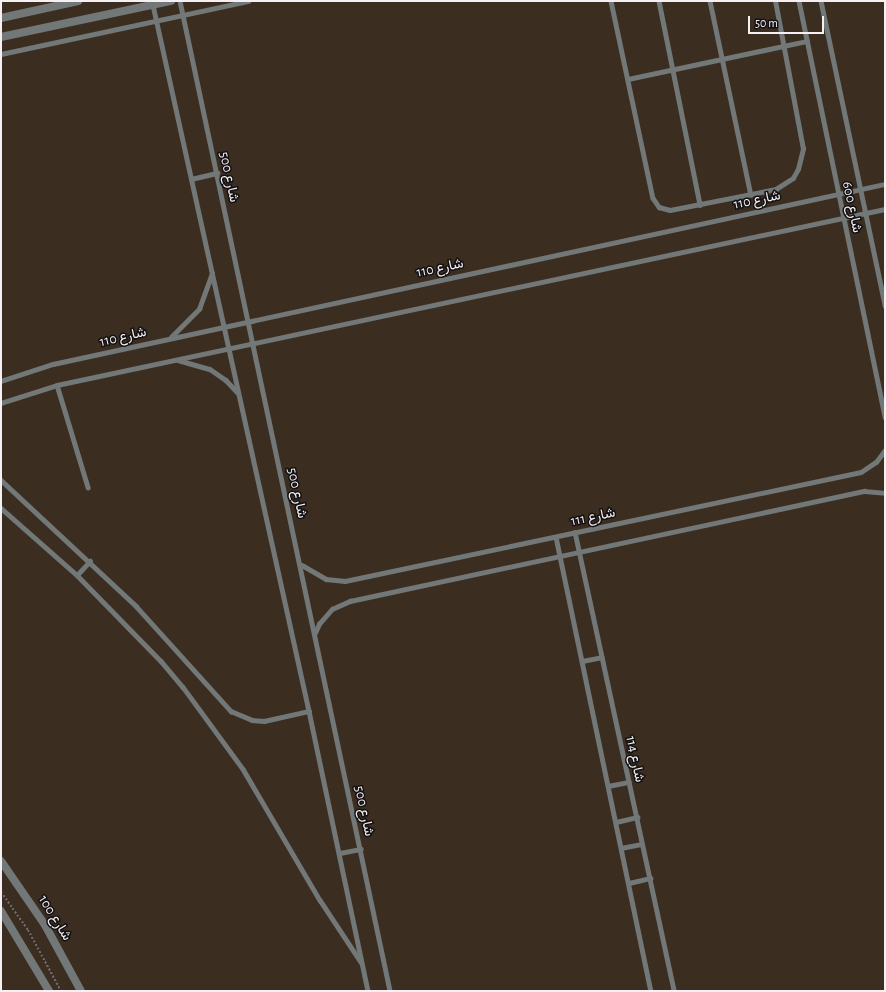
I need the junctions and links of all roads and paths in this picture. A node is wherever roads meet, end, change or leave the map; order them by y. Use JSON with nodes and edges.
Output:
{"nodes":[{"id":1,"x":78,"y":1,"type":"edge"},
{"id":2,"x":171,"y":1,"type":"edge"},
{"id":3,"x":180,"y":1,"type":"edge"},
{"id":4,"x":248,"y":1,"type":"edge"},
{"id":5,"x":611,"y":1,"type":"edge"},
{"id":6,"x":659,"y":1,"type":"edge"},
{"id":7,"x":710,"y":1,"type":"edge"},
{"id":8,"x":775,"y":1,"type":"edge"},
{"id":9,"x":799,"y":1,"type":"edge"},
{"id":10,"x":821,"y":1,"type":"edge"},
{"id":11,"x":153,"y":5,"type":"junction"},
{"id":12,"x":183,"y":15,"type":"junction"},
{"id":13,"x":1,"y":18,"type":"edge"},
{"id":14,"x":156,"y":21,"type":"junction"},
{"id":15,"x":1,"y":37,"type":"edge"},
{"id":16,"x":807,"y":41,"type":"junction"},
{"id":17,"x":784,"y":45,"type":"junction"},
{"id":18,"x":1,"y":54,"type":"edge"},
{"id":19,"x":722,"y":59,"type":"junction"},
{"id":20,"x":673,"y":69,"type":"junction"},
{"id":21,"x":628,"y":78,"type":"junction"},
{"id":22,"x":217,"y":173,"type":"junction"},
{"id":23,"x":191,"y":179,"type":"junction"},
{"id":24,"x":885,"y":184,"type":"edge"},
{"id":25,"x":860,"y":190,"type":"junction"},
{"id":26,"x":838,"y":194,"type":"junction"},
{"id":27,"x":751,"y":195,"type":"junction"},
{"id":28,"x":700,"y":204,"type":"junction"},
{"id":29,"x":885,"y":209,"type":"edge"},
{"id":30,"x":865,"y":213,"type":"junction"},
{"id":31,"x":843,"y":218,"type":"junction"},
{"id":32,"x":212,"y":271,"type":"junction"},
{"id":33,"x":885,"y":306,"type":"edge"},
{"id":34,"x":249,"y":321,"type":"junction"},
{"id":35,"x":225,"y":326,"type":"junction"},
{"id":36,"x":170,"y":338,"type":"junction"},
{"id":37,"x":254,"y":343,"type":"junction"},
{"id":38,"x":230,"y":348,"type":"junction"},
{"id":39,"x":172,"y":360,"type":"junction"},
{"id":40,"x":1,"y":381,"type":"edge"},
{"id":41,"x":56,"y":385,"type":"junction"},
{"id":42,"x":240,"y":395,"type":"junction"},
{"id":43,"x":1,"y":403,"type":"edge"},
{"id":44,"x":885,"y":417,"type":"edge"},
{"id":45,"x":885,"y":450,"type":"edge"},
{"id":46,"x":1,"y":480,"type":"edge"},
{"id":47,"x":88,"y":487,"type":"dead end"},
{"id":48,"x":885,"y":493,"type":"edge"},
{"id":49,"x":1,"y":508,"type":"edge"},
{"id":50,"x":575,"y":532,"type":"junction"},
{"id":51,"x":556,"y":536,"type":"junction"},
{"id":52,"x":580,"y":552,"type":"junction"},
{"id":53,"x":560,"y":556,"type":"junction"},
{"id":54,"x":90,"y":561,"type":"junction"},
{"id":55,"x":301,"y":564,"type":"junction"},
{"id":56,"x":77,"y":575,"type":"junction"},
{"id":57,"x":316,"y":633,"type":"junction"},
{"id":58,"x":602,"y":657,"type":"junction"},
{"id":59,"x":582,"y":661,"type":"junction"},
{"id":60,"x":309,"y":711,"type":"junction"},
{"id":61,"x":629,"y":782,"type":"junction"},
{"id":62,"x":608,"y":786,"type":"junction"},
{"id":63,"x":637,"y":817,"type":"junction"},
{"id":64,"x":616,"y":822,"type":"junction"},
{"id":65,"x":642,"y":844,"type":"junction"},
{"id":66,"x":621,"y":848,"type":"junction"},
{"id":67,"x":360,"y":849,"type":"junction"},
{"id":68,"x":340,"y":853,"type":"junction"},
{"id":69,"x":1,"y":861,"type":"edge"},
{"id":70,"x":650,"y":878,"type":"junction"},
{"id":71,"x":629,"y":883,"type":"junction"},
{"id":72,"x":1,"y":892,"type":"edge"},
{"id":73,"x":1,"y":911,"type":"edge"},
{"id":74,"x":363,"y":964,"type":"junction"},
{"id":75,"x":48,"y":991,"type":"edge"},
{"id":76,"x":61,"y":991,"type":"edge"},
{"id":77,"x":81,"y":991,"type":"edge"},
{"id":78,"x":368,"y":991,"type":"edge"},
{"id":79,"x":390,"y":991,"type":"edge"},
{"id":80,"x":651,"y":991,"type":"edge"},
{"id":81,"x":674,"y":991,"type":"edge"}],
"edges":[{"from":1,"to":13,"type":"street"},
{"from":2,"to":11,"type":"street"},
{"from":3,"to":12,"type":"lane","name":"شارع 500"},
{"from":4,"to":12,"type":"lane"},
{"from":5,"to":21,"type":"lane"},
{"from":6,"to":20,"type":"lane"},
{"from":7,"to":19,"type":"lane"},
{"from":8,"to":17,"type":"lane"},
{"from":9,"to":16,"type":"lane","name":"شارع 600"},
{"from":10,"to":25,"type":"lane","name":"شارع 600"},
{"from":11,"to":14,"type":"lane"},
{"from":11,"to":15,"type":"street"},
{"from":12,"to":14,"type":"lane"},
{"from":12,"to":22,"type":"lane","name":"شارع 500"},
{"from":14,"to":18,"type":"lane"},
{"from":14,"to":23,"type":"lane"},
{"from":16,"to":17,"type":"lane"},
{"from":16,"to":26,"type":"lane","name":"شارع 600"},
{"from":17,"to":19,"type":"lane"},
{"from":17,"to":27,"type":"lane"},
{"from":19,"to":20,"type":"lane"},
{"from":19,"to":27,"type":"lane"},
{"from":20,"to":21,"type":"lane"},
{"from":20,"to":28,"type":"lane"},
{"from":21,"to":28,"type":"lane"},
{"from":22,"to":23,"type":"lane"},
{"from":22,"to":34,"type":"lane","name":"شارع 500"},
{"from":23,"to":32,"type":"lane"},
{"from":24,"to":25,"type":"lane","name":"شارع 110"},
{"from":25,"to":26,"type":"lane","name":"شارع 110"},
{"from":25,"to":30,"type":"lane","name":"شارع 600"},
{"from":26,"to":31,"type":"lane","name":"شارع 600"},
{"from":26,"to":34,"type":"lane","name":"شارع 110"},
{"from":27,"to":28,"type":"lane"},
{"from":29,"to":30,"type":"lane"},
{"from":30,"to":31,"type":"lane"},
{"from":30,"to":33,"type":"lane","name":"شارع 600"},
{"from":31,"to":37,"type":"lane"},
{"from":31,"to":44,"type":"lane","name":"شارع 600"},
{"from":32,"to":35,"type":"lane"},
{"from":32,"to":36,"type":"lane"},
{"from":34,"to":35,"type":"lane","name":"شارع 110"},
{"from":34,"to":37,"type":"lane","name":"شارع 500"},
{"from":35,"to":36,"type":"lane","name":"شارع 110"},
{"from":35,"to":38,"type":"lane"},
{"from":36,"to":40,"type":"lane","name":"شارع 110"},
{"from":37,"to":38,"type":"lane"},
{"from":37,"to":55,"type":"lane","name":"شارع 500"},
{"from":38,"to":39,"type":"lane"},
{"from":38,"to":42,"type":"lane"},
{"from":39,"to":41,"type":"lane"},
{"from":39,"to":42,"type":"lane"},
{"from":41,"to":43,"type":"lane"},
{"from":41,"to":47,"type":"lane"},
{"from":42,"to":60,"type":"lane"},
{"from":45,"to":50,"type":"lane","name":"شارع 111"},
{"from":46,"to":54,"type":"lane"},
{"from":48,"to":52,"type":"lane"},
{"from":49,"to":56,"type":"lane"},
{"from":50,"to":51,"type":"lane","name":"شارع 111"},
{"from":50,"to":52,"type":"lane","name":"شارع 114"},
{"from":51,"to":53,"type":"lane"},
{"from":51,"to":55,"type":"lane","name":"شارع 111"},
{"from":52,"to":53,"type":"lane"},
{"from":52,"to":58,"type":"lane","name":"شارع 114"},
{"from":53,"to":57,"type":"lane"},
{"from":53,"to":59,"type":"lane"},
{"from":54,"to":56,"type":"lane"},
{"from":54,"to":60,"type":"lane"},
{"from":55,"to":57,"type":"lane","name":"شارع 500"},
{"from":56,"to":74,"type":"lane"},
{"from":57,"to":67,"type":"lane","name":"شارع 500"},
{"from":58,"to":59,"type":"lane"},
{"from":58,"to":61,"type":"lane","name":"شارع 114"},
{"from":59,"to":62,"type":"lane"},
{"from":60,"to":68,"type":"lane"},
{"from":61,"to":62,"type":"lane"},
{"from":61,"to":63,"type":"lane","name":"شارع 114"},
{"from":62,"to":64,"type":"lane"},
{"from":63,"to":64,"type":"lane"},
{"from":63,"to":65,"type":"lane","name":"شارع 114"},
{"from":64,"to":66,"type":"lane"},
{"from":65,"to":66,"type":"lane"},
{"from":65,"to":70,"type":"lane","name":"شارع 114"},
{"from":66,"to":71,"type":"lane"},
{"from":67,"to":68,"type":"lane"},
{"from":67,"to":79,"type":"lane","name":"شارع 500"},
{"from":68,"to":74,"type":"lane"},
{"from":69,"to":77,"type":"street","name":"شارع 100"},
{"from":70,"to":71,"type":"lane"},
{"from":70,"to":81,"type":"lane","name":"شارع 114"},
{"from":71,"to":80,"type":"lane"},
{"from":72,"to":76,"type":"path"},
{"from":73,"to":75,"type":"street"},
{"from":74,"to":78,"type":"lane"}]}
